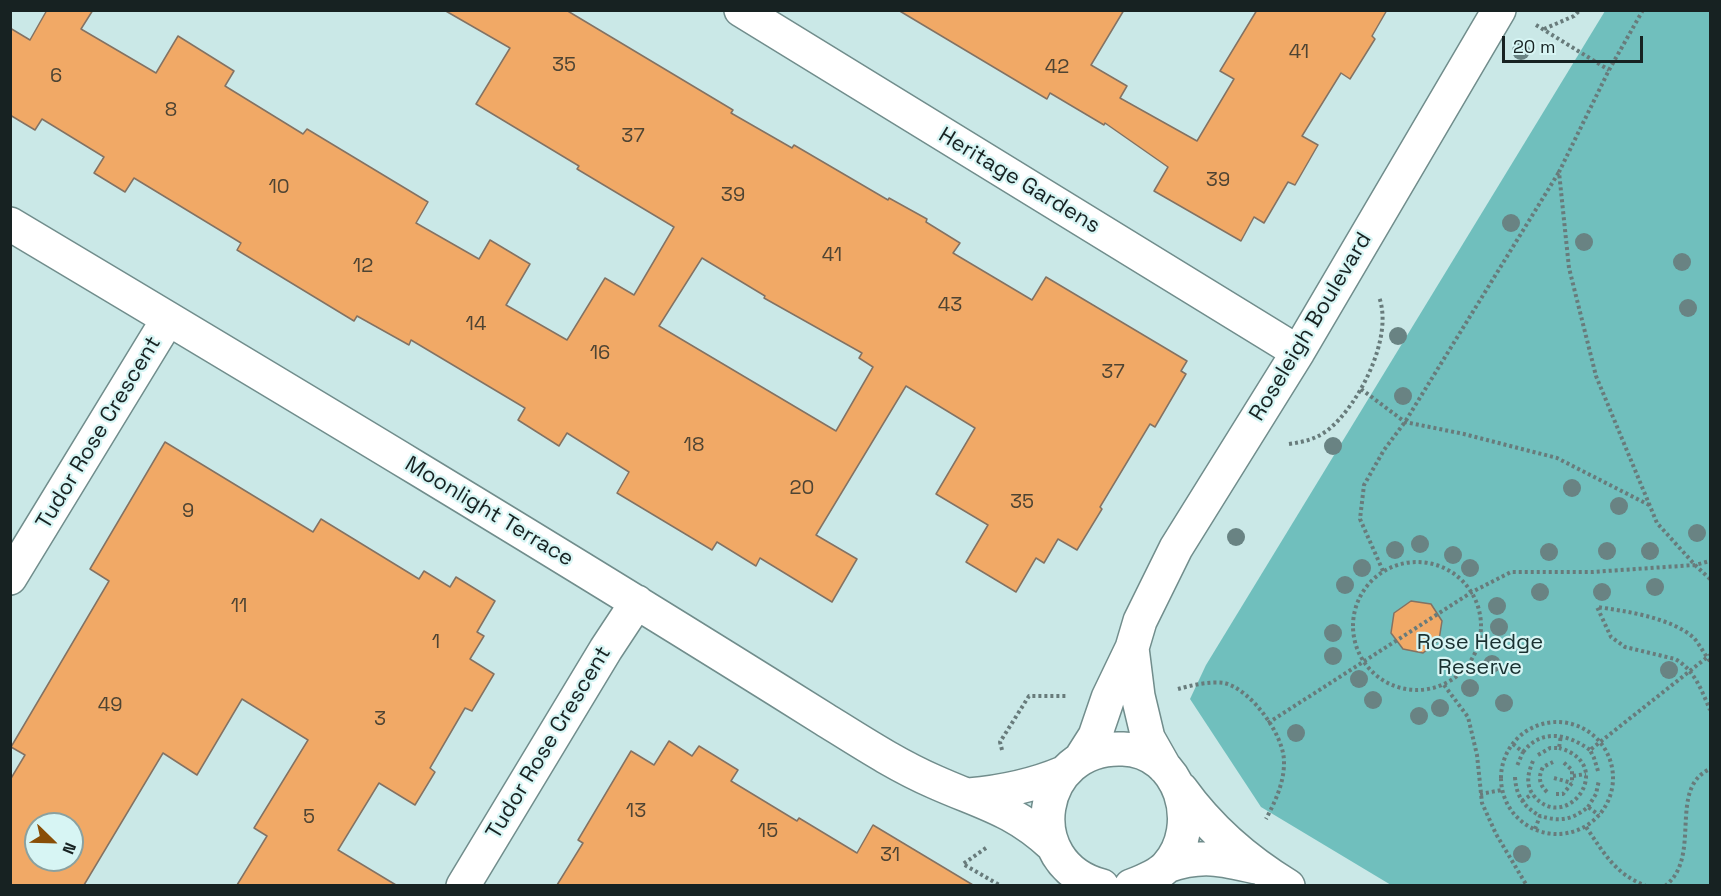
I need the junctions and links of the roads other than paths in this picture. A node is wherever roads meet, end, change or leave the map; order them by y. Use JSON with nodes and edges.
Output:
{"nodes":[{"id":1,"x":741,"y":10,"type":"edge"},
{"id":2,"x":1513,"y":15,"type":"edge"},
{"id":3,"x":10,"y":224,"type":"edge"},
{"id":4,"x":168,"y":319,"type":"junction"},
{"id":5,"x":1298,"y":352,"type":"junction"},
{"id":6,"x":10,"y":578,"type":"edge"},
{"id":7,"x":637,"y":602,"type":"junction"},
{"id":8,"x":1132,"y":648,"type":"junction"},
{"id":9,"x":1072,"y":766,"type":"junction"},
{"id":10,"x":1172,"y":777,"type":"junction"},
{"id":11,"x":969,"y":795,"type":"junction"},
{"id":12,"x":1052,"y":845,"type":"junction"},
{"id":13,"x":1252,"y":861,"type":"junction"},
{"id":14,"x":1148,"y":879,"type":"edge"},
{"id":15,"x":1085,"y":881,"type":"edge"},
{"id":16,"x":463,"y":885,"type":"edge"},
{"id":17,"x":1288,"y":885,"type":"edge"}],
"edges":[{"from":1,"to":5,"type":"street","name":"Heritage Gardens"},
{"from":2,"to":5,"type":"street","name":"Roseleigh Boulevard"},
{"from":3,"to":4,"type":"street","name":"Moonlight Terrace"},
{"from":4,"to":6,"type":"street","name":"Tudor Rose Crescent"},
{"from":4,"to":7,"type":"street","name":"Moonlight Terrace"},
{"from":5,"to":8,"type":"street","name":"Roseleigh Boulevard"},
{"from":7,"to":11,"type":"street","name":"Moonlight Terrace"},
{"from":7,"to":16,"type":"street","name":"Tudor Rose Crescent"},
{"from":8,"to":9,"type":"street","name":"Roseleigh Boulevard"},
{"from":8,"to":10,"type":"street","name":"Roseleigh Boulevard"},
{"from":9,"to":10,"type":"street","name":"Moonlight Terrace"},
{"from":9,"to":11,"type":"street","name":"Moonlight Terrace"},
{"from":9,"to":12,"type":"street","name":"Roseleigh Boulevard"},
{"from":10,"to":13,"type":"street"},
{"from":10,"to":14,"type":"street"},
{"from":11,"to":12,"type":"street","name":"Moonlight Terrace"},
{"from":12,"to":15,"type":"street","name":"Moonlight Terrace"},
{"from":13,"to":14,"type":"street"},
{"from":13,"to":17,"type":"street"}]}
